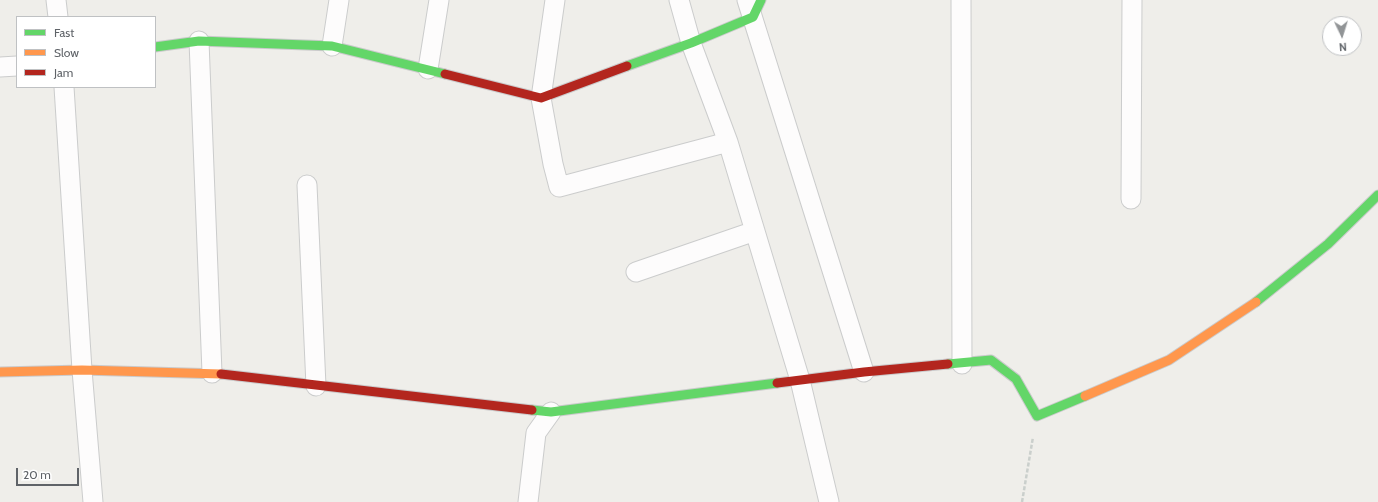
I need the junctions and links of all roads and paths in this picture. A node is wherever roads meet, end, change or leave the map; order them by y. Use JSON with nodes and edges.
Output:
{"nodes":[{"id":1,"x":56,"y":0,"type":"edge"},
{"id":2,"x":339,"y":0,"type":"edge"},
{"id":3,"x":439,"y":0,"type":"edge"},
{"id":4,"x":555,"y":0,"type":"edge"},
{"id":5,"x":678,"y":0,"type":"edge"},
{"id":6,"x":762,"y":0,"type":"edge"},
{"id":7,"x":961,"y":0,"type":"edge"},
{"id":8,"x":1132,"y":0,"type":"edge"},
{"id":9,"x":750,"y":8,"type":"edge"},
{"id":10,"x":58,"y":16,"type":"edge"},
{"id":11,"x":199,"y":41,"type":"junction"},
{"id":12,"x":691,"y":43,"type":"junction"},
{"id":13,"x":332,"y":46,"type":"junction"},
{"id":14,"x":156,"y":48,"type":"edge"},
{"id":15,"x":16,"y":66,"type":"edge"},
{"id":16,"x":0,"y":67,"type":"edge"},
{"id":17,"x":428,"y":69,"type":"junction"},
{"id":18,"x":64,"y":88,"type":"edge"},
{"id":19,"x":541,"y":98,"type":"junction"},
{"id":20,"x":728,"y":142,"type":"junction"},
{"id":21,"x":307,"y":185,"type":"dead end"},
{"id":22,"x":1378,"y":195,"type":"edge"},
{"id":23,"x":1131,"y":199,"type":"dead end"},
{"id":24,"x":755,"y":231,"type":"junction"},
{"id":25,"x":636,"y":272,"type":"dead end"},
{"id":26,"x":962,"y":364,"type":"junction"},
{"id":27,"x":82,"y":370,"type":"junction"},
{"id":28,"x":0,"y":372,"type":"edge"},
{"id":29,"x":864,"y":372,"type":"junction"},
{"id":30,"x":212,"y":374,"type":"junction"},
{"id":31,"x":800,"y":380,"type":"junction"},
{"id":32,"x":316,"y":386,"type":"junction"},
{"id":33,"x":551,"y":412,"type":"junction"},
{"id":34,"x":1037,"y":416,"type":"junction"},
{"id":35,"x":93,"y":502,"type":"edge"},
{"id":36,"x":528,"y":502,"type":"edge"},
{"id":37,"x":829,"y":502,"type":"edge"},
{"id":38,"x":1022,"y":502,"type":"edge"}],
"edges":[{"from":1,"to":10,"type":"street"},
{"from":2,"to":13,"type":"street"},
{"from":3,"to":17,"type":"street"},
{"from":4,"to":19,"type":"street"},
{"from":5,"to":12,"type":"street"},
{"from":6,"to":9,"type":"street"},
{"from":7,"to":26,"type":"street"},
{"from":8,"to":23,"type":"street"},
{"from":9,"to":12,"type":"street"},
{"from":9,"to":29,"type":"street"},
{"from":11,"to":13,"type":"street"},
{"from":11,"to":14,"type":"street"},
{"from":11,"to":30,"type":"street"},
{"from":12,"to":19,"type":"street"},
{"from":12,"to":20,"type":"street"},
{"from":13,"to":17,"type":"street"},
{"from":15,"to":16,"type":"street"},
{"from":17,"to":19,"type":"street"},
{"from":18,"to":27,"type":"street"},
{"from":19,"to":20,"type":"street"},
{"from":20,"to":24,"type":"street"},
{"from":21,"to":32,"type":"street"},
{"from":22,"to":34,"type":"street"},
{"from":24,"to":25,"type":"street"},
{"from":24,"to":31,"type":"street"},
{"from":26,"to":29,"type":"street"},
{"from":26,"to":34,"type":"street"},
{"from":27,"to":28,"type":"street"},
{"from":27,"to":30,"type":"street"},
{"from":27,"to":35,"type":"street"},
{"from":29,"to":31,"type":"street"},
{"from":30,"to":32,"type":"street"},
{"from":31,"to":33,"type":"street"},
{"from":31,"to":37,"type":"street"},
{"from":32,"to":33,"type":"street"},
{"from":33,"to":36,"type":"street"},
{"from":34,"to":38,"type":"path"}]}
